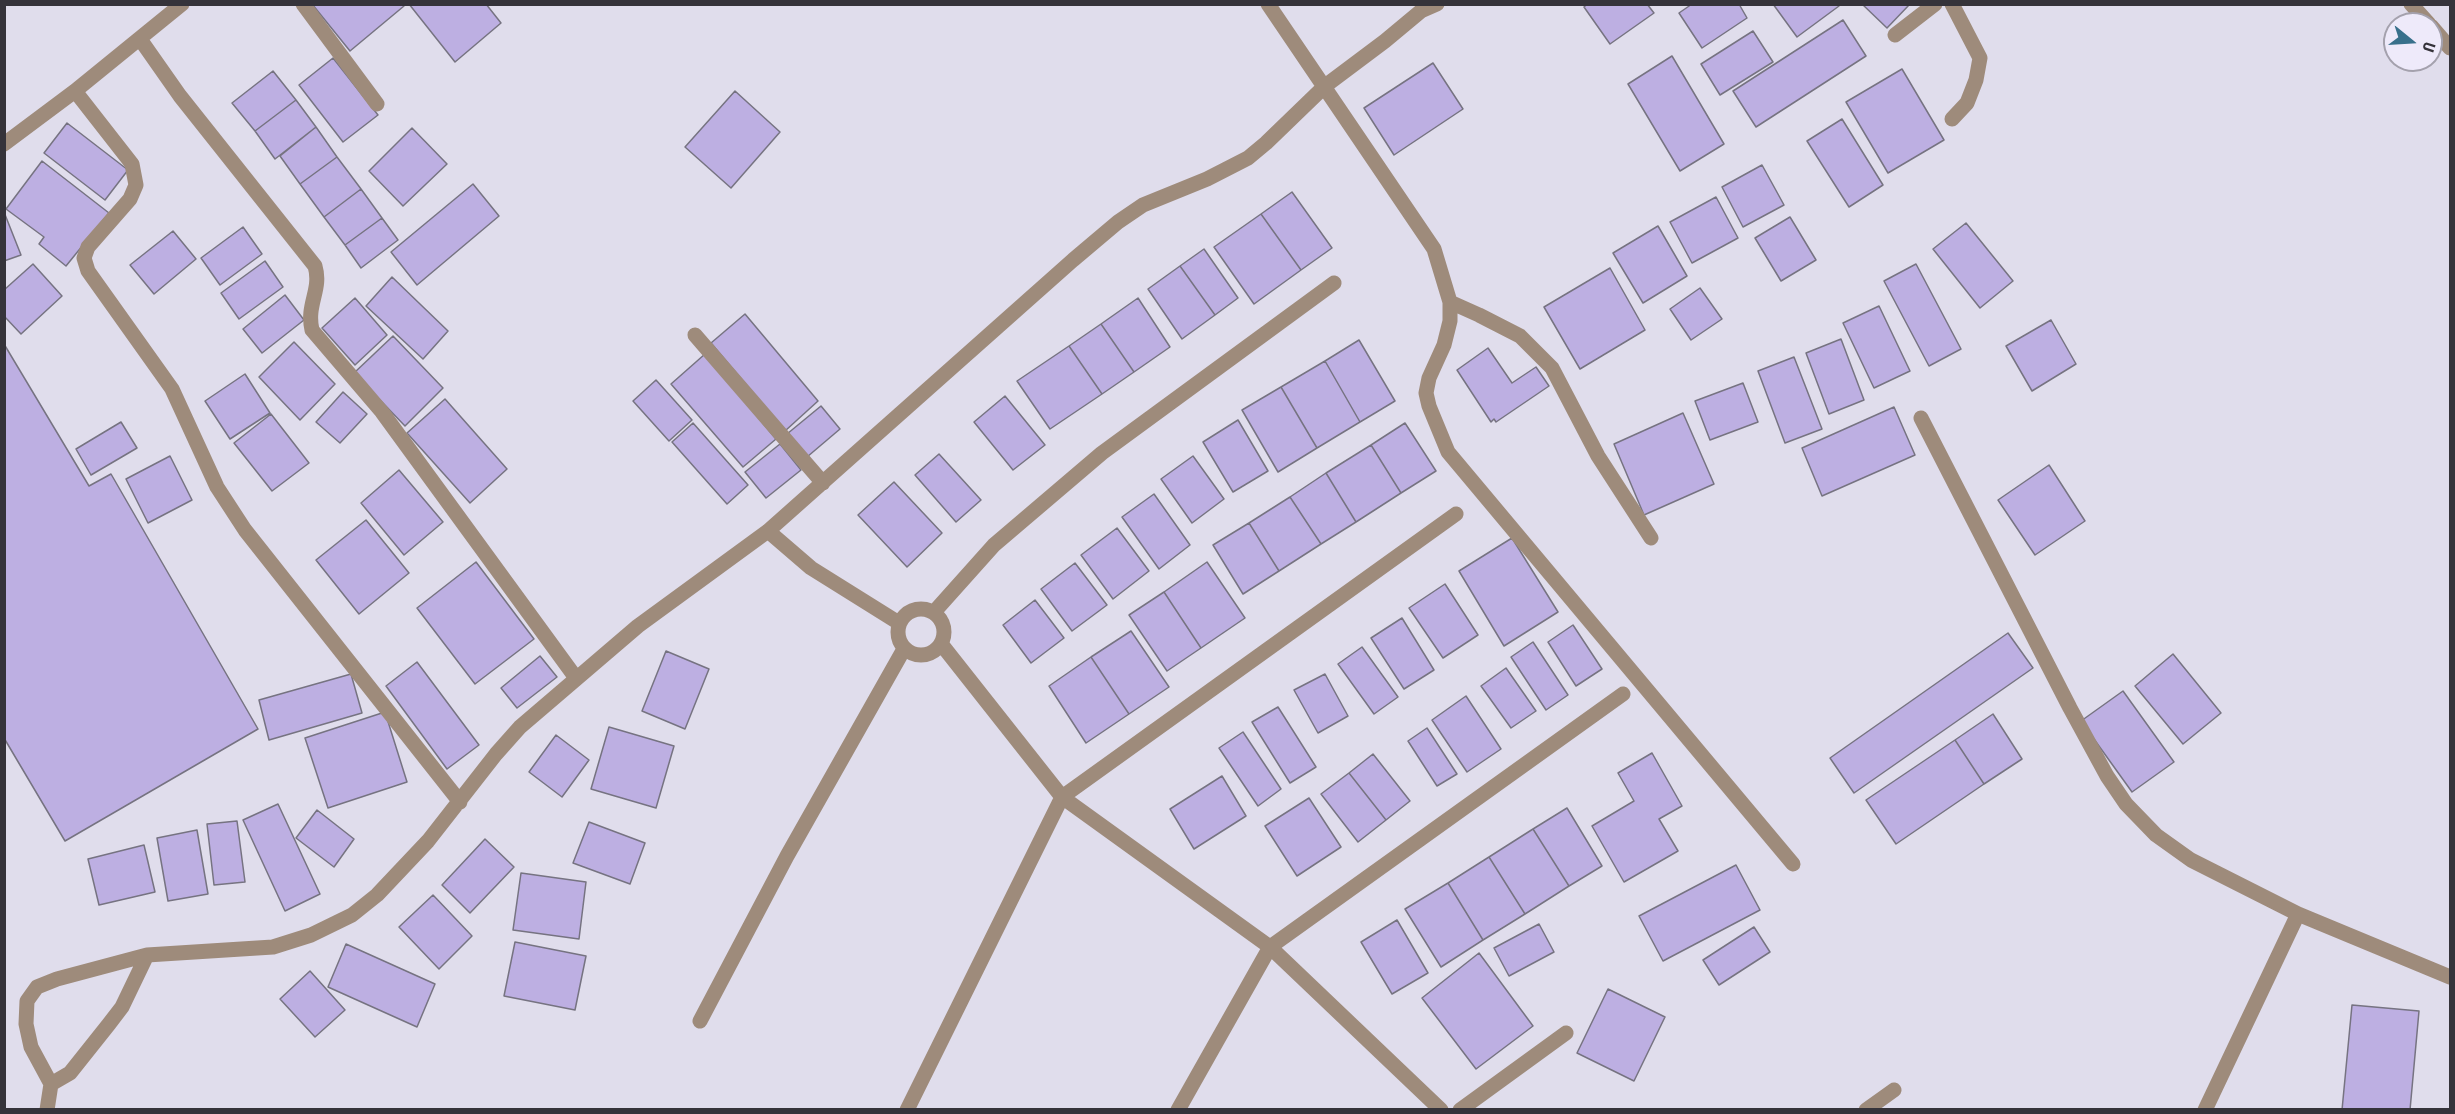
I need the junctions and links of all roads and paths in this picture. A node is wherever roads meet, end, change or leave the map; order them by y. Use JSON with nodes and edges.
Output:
{"nodes":[{"id":1,"x":182,"y":4,"type":"edge"},
{"id":2,"x":303,"y":4,"type":"edge"},
{"id":3,"x":1268,"y":4,"type":"edge"},
{"id":4,"x":1437,"y":4,"type":"edge"},
{"id":5,"x":1935,"y":4,"type":"edge"},
{"id":6,"x":1952,"y":4,"type":"edge"},
{"id":7,"x":1895,"y":35,"type":"dead end"},
{"id":8,"x":140,"y":39,"type":"junction"},
{"id":9,"x":1325,"y":86,"type":"junction"},
{"id":10,"x":75,"y":92,"type":"junction"},
{"id":11,"x":378,"y":104,"type":"dead end"},
{"id":12,"x":1952,"y":119,"type":"dead end"},
{"id":13,"x":4,"y":144,"type":"edge"},
{"id":14,"x":1334,"y":283,"type":"dead end"},
{"id":15,"x":1450,"y":302,"type":"junction"},
{"id":16,"x":695,"y":335,"type":"dead end"},
{"id":17,"x":1921,"y":418,"type":"dead end"},
{"id":18,"x":823,"y":483,"type":"junction"},
{"id":19,"x":1456,"y":514,"type":"dead end"},
{"id":20,"x":768,"y":531,"type":"junction"},
{"id":21,"x":1651,"y":538,"type":"dead end"},
{"id":22,"x":935,"y":611,"type":"junction"},
{"id":23,"x":899,"y":623,"type":"junction"},
{"id":24,"x":942,"y":645,"type":"junction"},
{"id":25,"x":904,"y":649,"type":"junction"},
{"id":26,"x":576,"y":678,"type":"junction"},
{"id":27,"x":1623,"y":694,"type":"dead end"},
{"id":28,"x":1062,"y":797,"type":"junction"},
{"id":29,"x":460,"y":802,"type":"junction"},
{"id":30,"x":1793,"y":864,"type":"dead end"},
{"id":31,"x":2298,"y":914,"type":"junction"},
{"id":32,"x":1270,"y":947,"type":"junction"},
{"id":33,"x":147,"y":955,"type":"junction"},
{"id":34,"x":2451,"y":977,"type":"edge"},
{"id":35,"x":700,"y":1021,"type":"dead end"},
{"id":36,"x":1566,"y":1033,"type":"dead end"},
{"id":37,"x":51,"y":1084,"type":"junction"},
{"id":38,"x":1894,"y":1090,"type":"dead end"},
{"id":39,"x":47,"y":1110,"type":"edge"},
{"id":40,"x":907,"y":1110,"type":"edge"},
{"id":41,"x":1178,"y":1110,"type":"edge"},
{"id":42,"x":1441,"y":1110,"type":"edge"},
{"id":43,"x":1460,"y":1110,"type":"edge"},
{"id":44,"x":1866,"y":1110,"type":"edge"},
{"id":45,"x":2205,"y":1110,"type":"edge"}],
"edges":[{"from":1,"to":8,"type":"street"},
{"from":2,"to":11,"type":"street"},
{"from":3,"to":9,"type":"street"},
{"from":4,"to":9,"type":"street"},
{"from":5,"to":7,"type":"street"},
{"from":6,"to":12,"type":"street"},
{"from":8,"to":10,"type":"street"},
{"from":8,"to":26,"type":"street"},
{"from":9,"to":15,"type":"street"},
{"from":9,"to":18,"type":"street"},
{"from":10,"to":13,"type":"street"},
{"from":10,"to":29,"type":"street"},
{"from":14,"to":22,"type":"street"},
{"from":15,"to":21,"type":"street"},
{"from":15,"to":30,"type":"street"},
{"from":16,"to":18,"type":"street"},
{"from":17,"to":31,"type":"street"},
{"from":18,"to":20,"type":"street"},
{"from":19,"to":28,"type":"street"},
{"from":20,"to":23,"type":"street"},
{"from":20,"to":26,"type":"street"},
{"from":22,"to":23,"type":"street"},
{"from":22,"to":24,"type":"street"},
{"from":23,"to":25,"type":"street"},
{"from":24,"to":25,"type":"street"},
{"from":24,"to":28,"type":"street"},
{"from":25,"to":35,"type":"street"},
{"from":26,"to":29,"type":"street"},
{"from":27,"to":32,"type":"street"},
{"from":28,"to":32,"type":"street"},
{"from":28,"to":40,"type":"street"},
{"from":29,"to":33,"type":"street"},
{"from":31,"to":34,"type":"street"},
{"from":31,"to":45,"type":"street"},
{"from":32,"to":41,"type":"street"},
{"from":32,"to":42,"type":"street"},
{"from":33,"to":37,"type":"street"},
{"from":33,"to":37,"type":"street"},
{"from":36,"to":43,"type":"street"},
{"from":37,"to":39,"type":"street"},
{"from":38,"to":44,"type":"street"}]}
